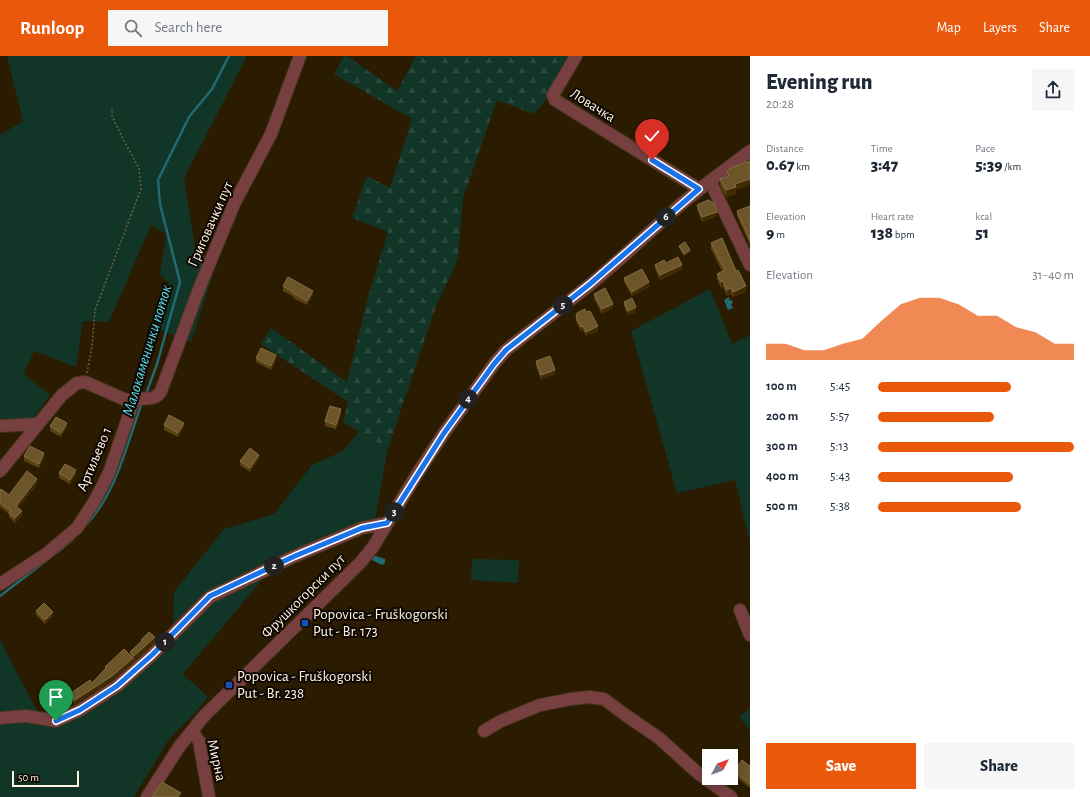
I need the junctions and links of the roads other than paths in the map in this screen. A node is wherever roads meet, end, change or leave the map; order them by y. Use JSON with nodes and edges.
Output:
{"nodes":[{"id":1,"x":300,"y":56,"type":"edge"},
{"id":2,"x":576,"y":56,"type":"edge"},
{"id":3,"x":750,"y":151,"type":"edge"},
{"id":4,"x":710,"y":181,"type":"junction"},
{"id":5,"x":699,"y":189,"type":"junction"},
{"id":6,"x":750,"y":265,"type":"edge"},
{"id":7,"x":136,"y":399,"type":"junction"},
{"id":8,"x":38,"y":424,"type":"junction"},
{"id":9,"x":0,"y":426,"type":"edge"},
{"id":10,"x":0,"y":471,"type":"edge"},
{"id":11,"x":387,"y":523,"type":"junction"},
{"id":12,"x":0,"y":584,"type":"edge"},
{"id":13,"x":740,"y":610,"type":"dead end"},
{"id":14,"x":750,"y":635,"type":"edge"},
{"id":15,"x":0,"y":718,"type":"edge"},
{"id":16,"x":192,"y":731,"type":"junction"},
{"id":17,"x":484,"y":731,"type":"dead end"},
{"id":18,"x":147,"y":797,"type":"edge"},
{"id":19,"x":209,"y":797,"type":"edge"},
{"id":20,"x":732,"y":797,"type":"edge"}],
"edges":[{"from":1,"to":7,"type":"street","name":"Григовачки пут"},
{"from":2,"to":5,"type":"street","name":"Ловачка"},
{"from":3,"to":4,"type":"street","name":"Фрушкогорски пут"},
{"from":4,"to":5,"type":"street","name":"Фрушкогорски пут"},
{"from":4,"to":6,"type":"street"},
{"from":5,"to":11,"type":"street","name":"Фрушкогорски пут"},
{"from":7,"to":8,"type":"street","name":"Григовачки пут"},
{"from":7,"to":12,"type":"street","name":"Артиљево 1"},
{"from":8,"to":9,"type":"street"},
{"from":8,"to":10,"type":"street"},
{"from":11,"to":15,"type":"street"},
{"from":11,"to":16,"type":"street","name":"Фрушкогорски пут"},
{"from":13,"to":14,"type":"street"},
{"from":16,"to":18,"type":"street","name":"Фрушкогорски пут"},
{"from":16,"to":19,"type":"street","name":"Мирна"},
{"from":17,"to":20,"type":"street"}]}
